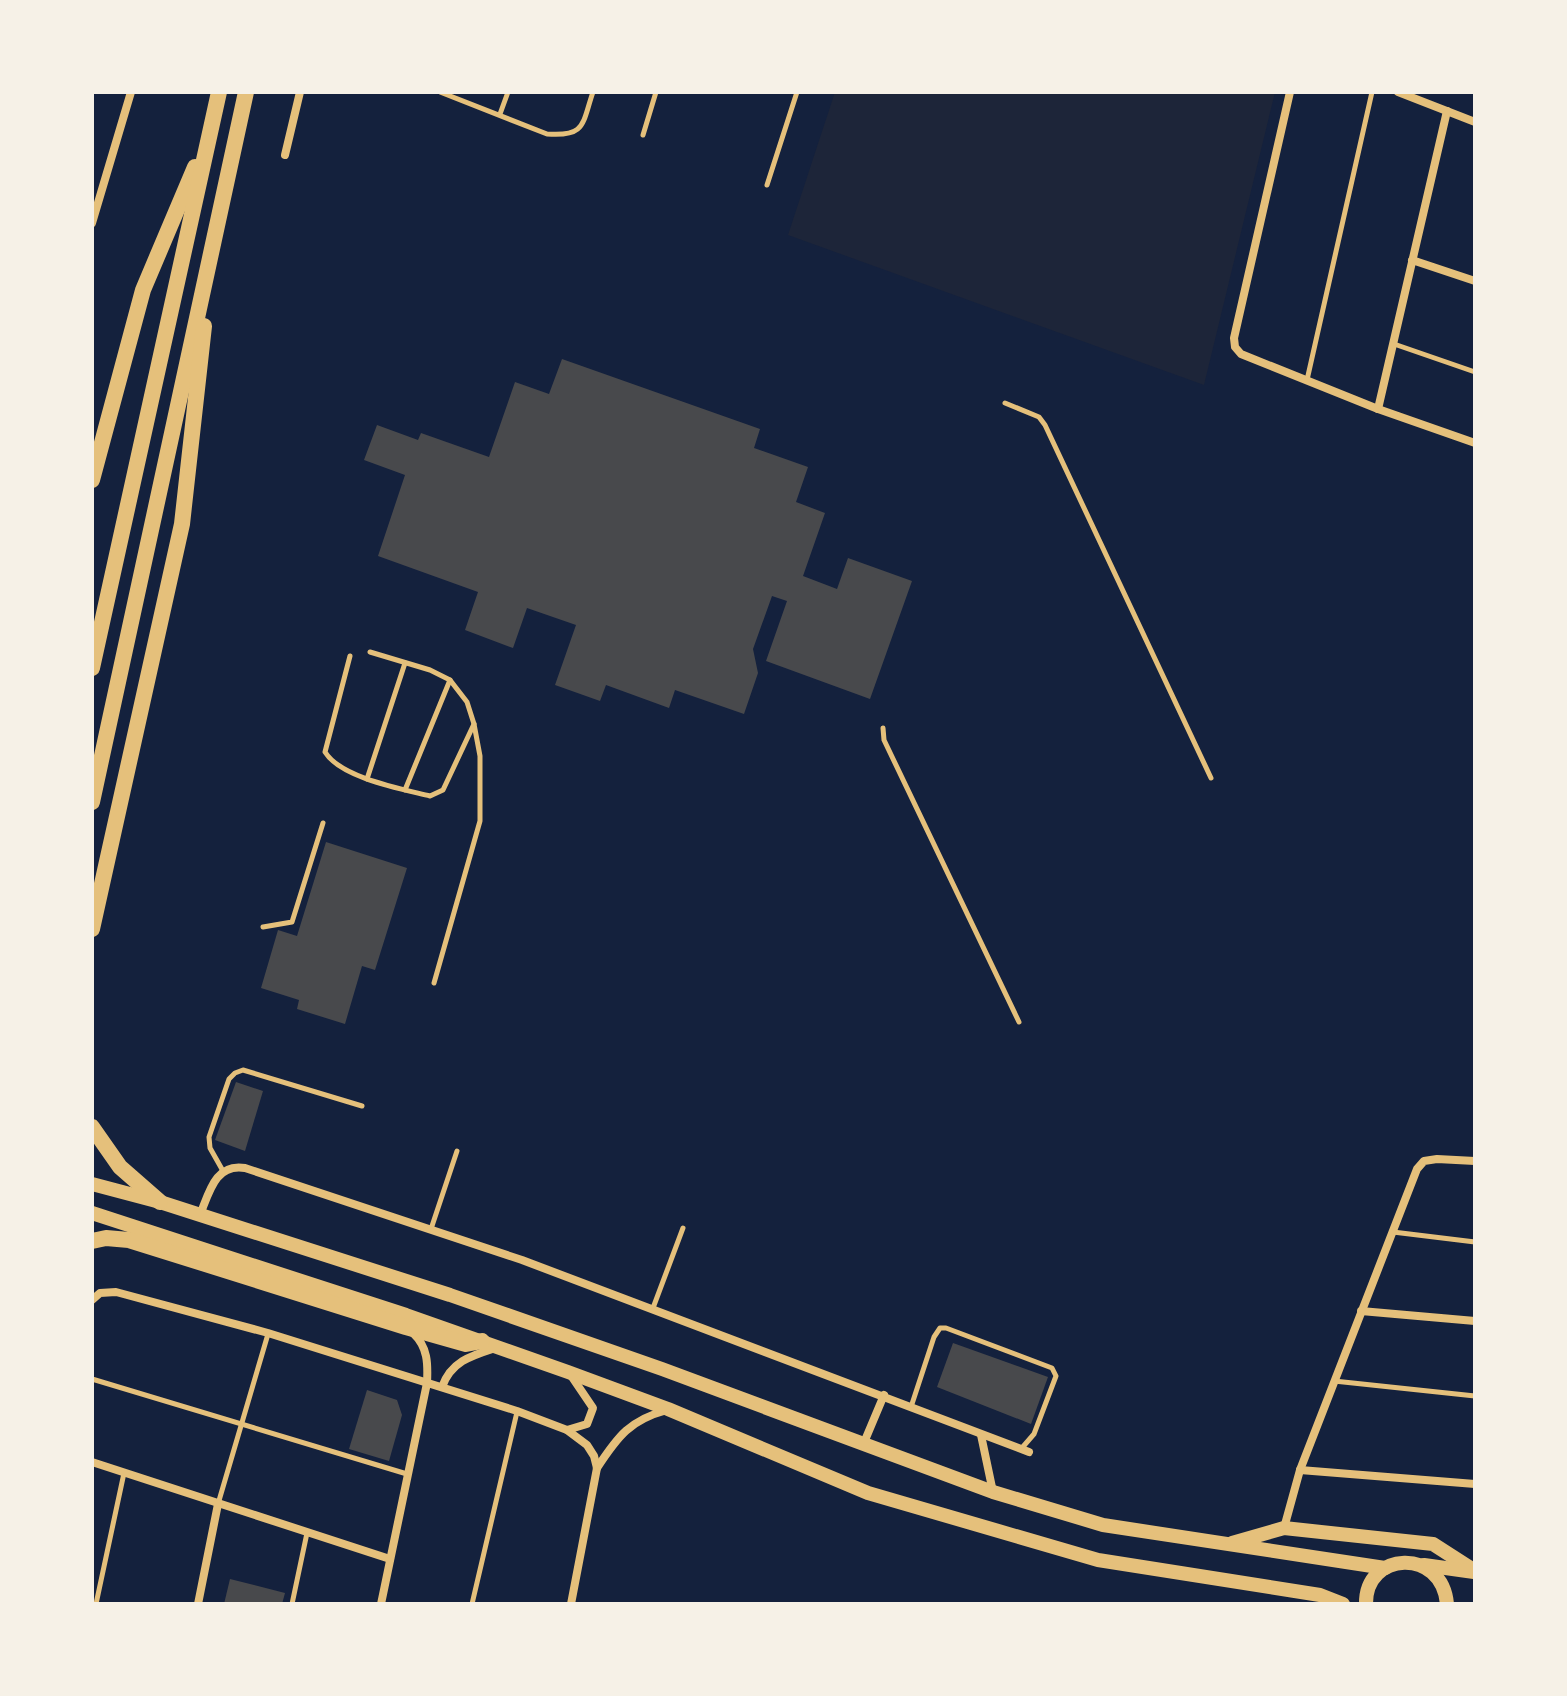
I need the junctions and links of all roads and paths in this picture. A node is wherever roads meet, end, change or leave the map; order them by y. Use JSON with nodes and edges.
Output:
{"nodes":[{"id":1,"x":131,"y":92,"type":"edge"},
{"id":2,"x":219,"y":92,"type":"edge"},
{"id":3,"x":246,"y":92,"type":"edge"},
{"id":4,"x":300,"y":92,"type":"edge"},
{"id":5,"x":440,"y":92,"type":"edge"},
{"id":6,"x":508,"y":92,"type":"edge"},
{"id":7,"x":593,"y":92,"type":"edge"},
{"id":8,"x":656,"y":92,"type":"edge"},
{"id":9,"x":797,"y":92,"type":"edge"},
{"id":10,"x":1290,"y":92,"type":"edge"},
{"id":11,"x":1372,"y":92,"type":"edge"},
{"id":12,"x":1398,"y":92,"type":"edge"},
{"id":13,"x":1447,"y":111,"type":"junction"},
{"id":14,"x":500,"y":114,"type":"junction"},
{"id":15,"x":1475,"y":122,"type":"edge"},
{"id":16,"x":212,"y":126,"type":"junction"},
{"id":17,"x":643,"y":135,"type":"dead end"},
{"id":18,"x":285,"y":155,"type":"dead end"},
{"id":19,"x":767,"y":185,"type":"dead end"},
{"id":20,"x":96,"y":192,"type":"edge"},
{"id":21,"x":92,"y":223,"type":"edge"},
{"id":22,"x":214,"y":237,"type":"junction"},
{"id":23,"x":1412,"y":260,"type":"junction"},
{"id":24,"x":1475,"y":281,"type":"edge"},
{"id":25,"x":1393,"y":343,"type":"junction"},
{"id":26,"x":1475,"y":372,"type":"edge"},
{"id":27,"x":1307,"y":381,"type":"junction"},
{"id":28,"x":1005,"y":403,"type":"dead end"},
{"id":29,"x":1378,"y":409,"type":"junction"},
{"id":30,"x":1475,"y":443,"type":"edge"},
{"id":31,"x":92,"y":480,"type":"edge"},
{"id":32,"x":370,"y":652,"type":"dead end"},
{"id":33,"x":350,"y":656,"type":"dead end"},
{"id":34,"x":405,"y":663,"type":"junction"},
{"id":35,"x":92,"y":668,"type":"edge"},
{"id":36,"x":450,"y":680,"type":"junction"},
{"id":37,"x":474,"y":724,"type":"junction"},
{"id":38,"x":883,"y":728,"type":"dead end"},
{"id":39,"x":1211,"y":778,"type":"dead end"},
{"id":40,"x":367,"y":779,"type":"junction"},
{"id":41,"x":405,"y":790,"type":"junction"},
{"id":42,"x":92,"y":802,"type":"edge"},
{"id":43,"x":323,"y":823,"type":"dead end"},
{"id":44,"x":263,"y":927,"type":"dead end"},
{"id":45,"x":92,"y":929,"type":"edge"},
{"id":46,"x":434,"y":983,"type":"dead end"},
{"id":47,"x":1019,"y":1022,"type":"dead end"},
{"id":48,"x":362,"y":1106,"type":"dead end"},
{"id":49,"x":92,"y":1127,"type":"edge"},
{"id":50,"x":457,"y":1151,"type":"dead end"},
{"id":51,"x":1475,"y":1161,"type":"edge"},
{"id":52,"x":223,"y":1171,"type":"junction"},
{"id":53,"x":92,"y":1184,"type":"edge"},
{"id":54,"x":160,"y":1202,"type":"junction"},
{"id":55,"x":92,"y":1213,"type":"edge"},
{"id":56,"x":200,"y":1215,"type":"junction"},
{"id":57,"x":683,"y":1228,"type":"dead end"},
{"id":58,"x":431,"y":1229,"type":"junction"},
{"id":59,"x":1392,"y":1232,"type":"junction"},
{"id":60,"x":92,"y":1241,"type":"edge"},
{"id":61,"x":1475,"y":1242,"type":"edge"},
{"id":62,"x":92,"y":1300,"type":"edge"},
{"id":63,"x":653,"y":1308,"type":"junction"},
{"id":64,"x":1361,"y":1311,"type":"junction"},
{"id":65,"x":1475,"y":1321,"type":"edge"},
{"id":66,"x":406,"y":1327,"type":"junction"},
{"id":67,"x":268,"y":1333,"type":"junction"},
{"id":68,"x":482,"y":1341,"type":"junction"},
{"id":69,"x":499,"y":1347,"type":"junction"},
{"id":70,"x":568,"y":1372,"type":"junction"},
{"id":71,"x":92,"y":1379,"type":"edge"},
{"id":72,"x":1334,"y":1381,"type":"junction"},
{"id":73,"x":427,"y":1383,"type":"junction"},
{"id":74,"x":442,"y":1387,"type":"junction"},
{"id":75,"x":884,"y":1395,"type":"junction"},
{"id":76,"x":1475,"y":1396,"type":"edge"},
{"id":77,"x":911,"y":1407,"type":"junction"},
{"id":78,"x":668,"y":1409,"type":"junction"},
{"id":79,"x":517,"y":1411,"type":"junction"},
{"id":80,"x":240,"y":1423,"type":"junction"},
{"id":81,"x":567,"y":1430,"type":"junction"},
{"id":82,"x":981,"y":1435,"type":"junction"},
{"id":83,"x":863,"y":1445,"type":"junction"},
{"id":84,"x":1025,"y":1451,"type":"joint"},
{"id":85,"x":92,"y":1462,"type":"edge"},
{"id":86,"x":597,"y":1468,"type":"junction"},
{"id":87,"x":1300,"y":1470,"type":"junction"},
{"id":88,"x":124,"y":1473,"type":"junction"},
{"id":89,"x":408,"y":1474,"type":"junction"},
{"id":90,"x":1475,"y":1484,"type":"edge"},
{"id":91,"x":993,"y":1492,"type":"junction"},
{"id":92,"x":218,"y":1504,"type":"junction"},
{"id":93,"x":1284,"y":1528,"type":"junction"},
{"id":94,"x":307,"y":1533,"type":"junction"},
{"id":95,"x":1228,"y":1545,"type":"junction"},
{"id":96,"x":390,"y":1559,"type":"junction"},
{"id":97,"x":1423,"y":1565,"type":"junction"},
{"id":98,"x":1385,"y":1568,"type":"junction"},
{"id":99,"x":1475,"y":1572,"type":"edge"},
{"id":100,"x":1298,"y":1592,"type":"junction"},
{"id":101,"x":96,"y":1604,"type":"edge"},
{"id":102,"x":198,"y":1604,"type":"edge"},
{"id":103,"x":292,"y":1604,"type":"edge"},
{"id":104,"x":384,"y":1604,"type":"edge"},
{"id":105,"x":472,"y":1604,"type":"edge"},
{"id":106,"x":571,"y":1604,"type":"edge"},
{"id":107,"x":1315,"y":1604,"type":"edge"},
{"id":108,"x":1343,"y":1604,"type":"edge"},
{"id":109,"x":1366,"y":1604,"type":"edge"},
{"id":110,"x":1447,"y":1604,"type":"edge"}],
"edges":[{"from":1,"to":20,"type":"street"},
{"from":2,"to":16,"type":"highway"},
{"from":3,"to":22,"type":"highway"},
{"from":4,"to":18,"type":"street"},
{"from":5,"to":14,"type":"lane"},
{"from":6,"to":14,"type":"lane"},
{"from":7,"to":14,"type":"lane"},
{"from":8,"to":17,"type":"lane"},
{"from":9,"to":19,"type":"lane"},
{"from":10,"to":27,"type":"street"},
{"from":11,"to":27,"type":"lane"},
{"from":12,"to":13,"type":"street"},
{"from":13,"to":15,"type":"street"},
{"from":13,"to":23,"type":"street"},
{"from":16,"to":31,"type":"highway"},
{"from":16,"to":35,"type":"highway"},
{"from":20,"to":21,"type":"street"},
{"from":22,"to":42,"type":"highway"},
{"from":22,"to":45,"type":"highway"},
{"from":23,"to":24,"type":"street"},
{"from":23,"to":25,"type":"street"},
{"from":25,"to":26,"type":"lane"},
{"from":25,"to":29,"type":"street"},
{"from":27,"to":29,"type":"street"},
{"from":28,"to":39,"type":"lane"},
{"from":29,"to":30,"type":"street"},
{"from":32,"to":34,"type":"lane"},
{"from":33,"to":40,"type":"lane"},
{"from":34,"to":36,"type":"lane"},
{"from":34,"to":40,"type":"lane"},
{"from":36,"to":37,"type":"lane"},
{"from":36,"to":41,"type":"lane"},
{"from":37,"to":41,"type":"lane"},
{"from":37,"to":46,"type":"lane"},
{"from":38,"to":47,"type":"lane"},
{"from":40,"to":41,"type":"lane"},
{"from":43,"to":44,"type":"lane"},
{"from":48,"to":52,"type":"lane"},
{"from":49,"to":54,"type":"highway"},
{"from":50,"to":58,"type":"lane"},
{"from":51,"to":59,"type":"street"},
{"from":52,"to":56,"type":"street"},
{"from":52,"to":58,"type":"street"},
{"from":53,"to":54,"type":"main road"},
{"from":54,"to":56,"type":"main road"},
{"from":55,"to":68,"type":"main road"},
{"from":56,"to":83,"type":"main road"},
{"from":57,"to":63,"type":"lane"},
{"from":58,"to":63,"type":"street"},
{"from":59,"to":61,"type":"lane"},
{"from":59,"to":64,"type":"street"},
{"from":60,"to":66,"type":"highway"},
{"from":62,"to":67,"type":"street"},
{"from":63,"to":75,"type":"street"},
{"from":64,"to":65,"type":"street"},
{"from":64,"to":72,"type":"street"},
{"from":66,"to":68,"type":"highway"},
{"from":66,"to":73,"type":"street"},
{"from":67,"to":73,"type":"street"},
{"from":67,"to":80,"type":"lane"},
{"from":68,"to":69,"type":"main road"},
{"from":69,"to":70,"type":"main road"},
{"from":69,"to":74,"type":"street"},
{"from":70,"to":78,"type":"main road"},
{"from":70,"to":81,"type":"street"},
{"from":71,"to":80,"type":"lane"},
{"from":72,"to":76,"type":"lane"},
{"from":72,"to":87,"type":"street"},
{"from":73,"to":74,"type":"street"},
{"from":73,"to":89,"type":"street"},
{"from":74,"to":79,"type":"street"},
{"from":75,"to":77,"type":"street"},
{"from":75,"to":83,"type":"street"},
{"from":77,"to":82,"type":"street"},
{"from":77,"to":84,"type":"lane"},
{"from":78,"to":86,"type":"street"},
{"from":78,"to":100,"type":"main road"},
{"from":79,"to":81,"type":"street"},
{"from":79,"to":105,"type":"lane"},
{"from":80,"to":89,"type":"lane"},
{"from":80,"to":92,"type":"lane"},
{"from":81,"to":86,"type":"street"},
{"from":82,"to":84,"type":"street"},
{"from":82,"to":91,"type":"street"},
{"from":83,"to":91,"type":"main road"},
{"from":85,"to":88,"type":"street"},
{"from":86,"to":106,"type":"street"},
{"from":87,"to":90,"type":"street"},
{"from":87,"to":93,"type":"street"},
{"from":88,"to":92,"type":"street"},
{"from":88,"to":101,"type":"lane"},
{"from":89,"to":96,"type":"street"},
{"from":91,"to":95,"type":"main road"},
{"from":92,"to":94,"type":"street"},
{"from":92,"to":102,"type":"street"},
{"from":93,"to":95,"type":"main road"},
{"from":93,"to":99,"type":"main road"},
{"from":94,"to":96,"type":"street"},
{"from":94,"to":103,"type":"lane"},
{"from":95,"to":98,"type":"main road"},
{"from":96,"to":104,"type":"street"},
{"from":97,"to":98,"type":"main road"},
{"from":97,"to":99,"type":"main road"},
{"from":97,"to":110,"type":"main road"},
{"from":98,"to":109,"type":"main road"},
{"from":100,"to":107,"type":"main road"},
{"from":100,"to":108,"type":"main road"}]}
